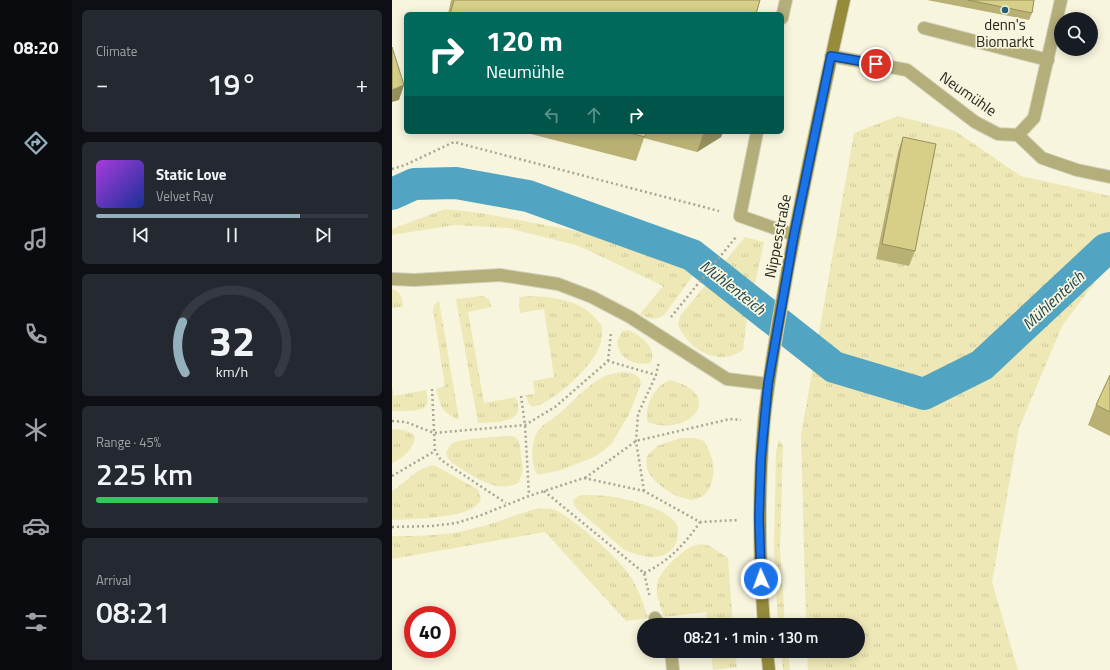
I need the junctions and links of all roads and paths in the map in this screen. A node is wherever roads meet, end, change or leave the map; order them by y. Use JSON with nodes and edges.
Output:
{"nodes":[{"id":1,"x":786,"y":0,"type":"edge"},
{"id":2,"x":844,"y":0,"type":"edge"},
{"id":3,"x":1061,"y":0,"type":"edge"},
{"id":4,"x":783,"y":12,"type":"edge"},
{"id":5,"x":924,"y":28,"type":"dead end"},
{"id":6,"x":831,"y":56,"type":"junction"},
{"id":7,"x":1048,"y":60,"type":"junction"},
{"id":8,"x":757,"y":134,"type":"edge"},
{"id":9,"x":1018,"y":135,"type":"junction"},
{"id":10,"x":392,"y":169,"type":"edge"},
{"id":11,"x":1110,"y":177,"type":"edge"},
{"id":12,"x":740,"y":216,"type":"junction"},
{"id":13,"x":794,"y":235,"type":"junction"},
{"id":14,"x":736,"y":238,"type":"dead end"},
{"id":15,"x":392,"y":279,"type":"edge"},
{"id":16,"x":687,"y":297,"type":"dead end"},
{"id":17,"x":630,"y":317,"type":"junction"},
{"id":18,"x":665,"y":340,"type":"junction"},
{"id":19,"x":608,"y":361,"type":"junction"},
{"id":20,"x":656,"y":375,"type":"junction"},
{"id":21,"x":768,"y":384,"type":"junction"},
{"id":22,"x":432,"y":390,"type":"dead end"},
{"id":23,"x":521,"y":396,"type":"dead end"},
{"id":24,"x":392,"y":421,"type":"edge"},
{"id":25,"x":764,"y":422,"type":"junction"},
{"id":26,"x":526,"y":425,"type":"junction"},
{"id":27,"x":434,"y":433,"type":"junction"},
{"id":28,"x":636,"y":441,"type":"junction"},
{"id":29,"x":435,"y":451,"type":"junction"},
{"id":30,"x":392,"y":476,"type":"edge"},
{"id":31,"x":584,"y":478,"type":"junction"},
{"id":32,"x":544,"y":491,"type":"junction"},
{"id":33,"x":644,"y":491,"type":"junction"},
{"id":34,"x":529,"y":496,"type":"junction"},
{"id":35,"x":506,"y":504,"type":"junction"},
{"id":36,"x":759,"y":518,"type":"junction"},
{"id":37,"x":700,"y":522,"type":"junction"},
{"id":38,"x":392,"y":527,"type":"edge"},
{"id":39,"x":764,"y":618,"type":"edge"},
{"id":40,"x":672,"y":658,"type":"edge"},
{"id":41,"x":768,"y":658,"type":"edge"},
{"id":42,"x":673,"y":670,"type":"edge"},
{"id":43,"x":769,"y":670,"type":"edge"}],
"edges":[{"from":1,"to":4,"type":"street"},
{"from":2,"to":6,"type":"street","name":"Nippesstraße"},
{"from":3,"to":7,"type":"street"},
{"from":5,"to":7,"type":"street"},
{"from":6,"to":9,"type":"street","name":"Neumühle"},
{"from":6,"to":13,"type":"street","name":"Nippesstraße"},
{"from":7,"to":9,"type":"street"},
{"from":8,"to":12,"type":"street"},
{"from":9,"to":11,"type":"street"},
{"from":10,"to":12,"type":"path"},
{"from":12,"to":13,"type":"street"},
{"from":13,"to":21,"type":"street","name":"Nippesstraße"},
{"from":14,"to":16,"type":"path"},
{"from":15,"to":17,"type":"street"},
{"from":17,"to":18,"type":"street"},
{"from":17,"to":19,"type":"path"},
{"from":18,"to":20,"type":"path"},
{"from":18,"to":21,"type":"street"},
{"from":19,"to":20,"type":"path"},
{"from":19,"to":26,"type":"path"},
{"from":20,"to":28,"type":"path"},
{"from":21,"to":25,"type":"street","name":"Nippesstraße"},
{"from":22,"to":27,"type":"path"},
{"from":23,"to":26,"type":"path"},
{"from":24,"to":27,"type":"path"},
{"from":25,"to":28,"type":"path"},
{"from":25,"to":36,"type":"street","name":"Nippesstraße"},
{"from":26,"to":27,"type":"path"},
{"from":26,"to":34,"type":"path"},
{"from":27,"to":29,"type":"path"},
{"from":28,"to":31,"type":"path"},
{"from":28,"to":33,"type":"path"},
{"from":29,"to":30,"type":"path"},
{"from":29,"to":35,"type":"path"},
{"from":31,"to":32,"type":"path"},
{"from":31,"to":33,"type":"path"},
{"from":32,"to":34,"type":"path"},
{"from":32,"to":37,"type":"path"},
{"from":33,"to":37,"type":"path"},
{"from":34,"to":35,"type":"path"},
{"from":35,"to":38,"type":"path"},
{"from":36,"to":37,"type":"path"},
{"from":36,"to":39,"type":"street","name":"Nippesstraße"},
{"from":40,"to":42,"type":"street"},
{"from":41,"to":43,"type":"street"}]}
